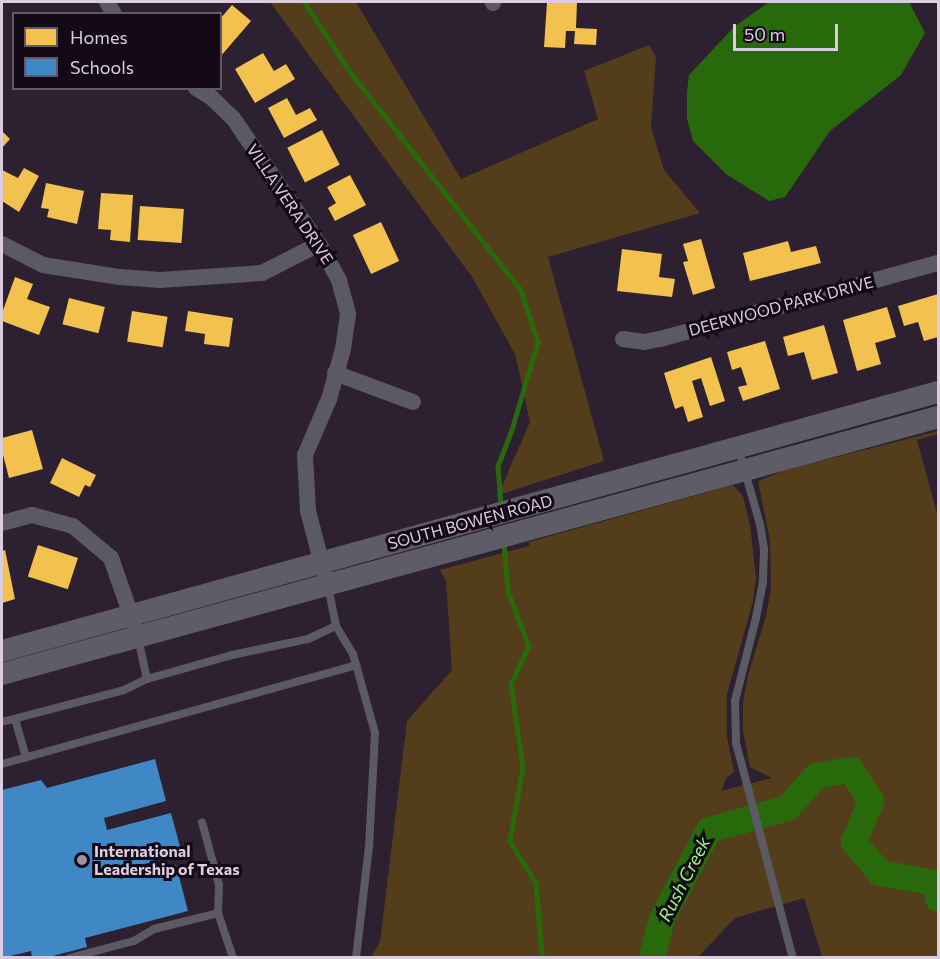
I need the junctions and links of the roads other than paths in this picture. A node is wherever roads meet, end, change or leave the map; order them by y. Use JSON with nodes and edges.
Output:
{"nodes":[{"id":1,"x":199,"y":90,"type":"edge"},
{"id":2,"x":2,"y":244,"type":"edge"},
{"id":3,"x":319,"y":244,"type":"junction"},
{"id":4,"x":939,"y":263,"type":"edge"},
{"id":5,"x":623,"y":339,"type":"dead end"},
{"id":6,"x":335,"y":373,"type":"junction"},
{"id":7,"x":939,"y":392,"type":"edge"},
{"id":8,"x":413,"y":402,"type":"dead end"},
{"id":9,"x":939,"y":417,"type":"edge"},
{"id":10,"x":738,"y":447,"type":"junction"},
{"id":11,"x":744,"y":470,"type":"junction"},
{"id":12,"x":2,"y":523,"type":"edge"},
{"id":13,"x":321,"y":562,"type":"junction"},
{"id":14,"x":328,"y":585,"type":"junction"},
{"id":15,"x":131,"y":615,"type":"junction"},
{"id":16,"x":336,"y":626,"type":"junction"},
{"id":17,"x":138,"y":637,"type":"junction"},
{"id":18,"x":2,"y":651,"type":"edge"},
{"id":19,"x":356,"y":665,"type":"junction"},
{"id":20,"x":2,"y":674,"type":"edge"},
{"id":21,"x":147,"y":679,"type":"junction"},
{"id":22,"x":15,"y":719,"type":"junction"},
{"id":23,"x":2,"y":722,"type":"edge"},
{"id":24,"x":26,"y":757,"type":"junction"},
{"id":25,"x":2,"y":764,"type":"edge"},
{"id":26,"x":202,"y":822,"type":"dead end"},
{"id":27,"x":218,"y":913,"type":"junction"},
{"id":28,"x":69,"y":957,"type":"edge"},
{"id":29,"x":233,"y":957,"type":"edge"},
{"id":30,"x":356,"y":957,"type":"edge"},
{"id":31,"x":793,"y":957,"type":"edge"}],
"edges":[{"from":1,"to":3,"type":"street","name":"VILLA VERA DRIVE"},
{"from":2,"to":3,"type":"street"},
{"from":3,"to":6,"type":"street","name":"VILLA VERA DRIVE"},
{"from":4,"to":5,"type":"street","name":"DEERWOOD PARK DRIVE"},
{"from":6,"to":8,"type":"street"},
{"from":6,"to":13,"type":"street","name":"VILLA VERA DRIVE"},
{"from":7,"to":10,"type":"main road","name":"SOUTH BOWEN ROAD"},
{"from":9,"to":11,"type":"main road","name":"SOUTH BOWEN ROAD"},
{"from":10,"to":11,"type":"lane"},
{"from":10,"to":13,"type":"main road","name":"SOUTH BOWEN ROAD"},
{"from":11,"to":14,"type":"main road","name":"SOUTH BOWEN ROAD"},
{"from":11,"to":31,"type":"lane"},
{"from":12,"to":15,"type":"street"},
{"from":13,"to":14,"type":"street","name":"VILLA VERA DRIVE"},
{"from":13,"to":15,"type":"main road","name":"SOUTH BOWEN ROAD"},
{"from":14,"to":16,"type":"lane"},
{"from":14,"to":17,"type":"main road","name":"SOUTH BOWEN ROAD"},
{"from":15,"to":17,"type":"street"},
{"from":15,"to":18,"type":"main road","name":"SOUTH BOWEN ROAD"},
{"from":16,"to":19,"type":"lane"},
{"from":16,"to":21,"type":"lane"},
{"from":17,"to":20,"type":"main road","name":"SOUTH BOWEN ROAD"},
{"from":17,"to":21,"type":"lane"},
{"from":19,"to":24,"type":"lane"},
{"from":19,"to":30,"type":"lane"},
{"from":21,"to":22,"type":"lane"},
{"from":22,"to":23,"type":"lane"},
{"from":22,"to":24,"type":"lane"},
{"from":24,"to":25,"type":"lane"},
{"from":26,"to":27,"type":"lane"},
{"from":27,"to":28,"type":"lane"},
{"from":27,"to":29,"type":"lane"}]}
